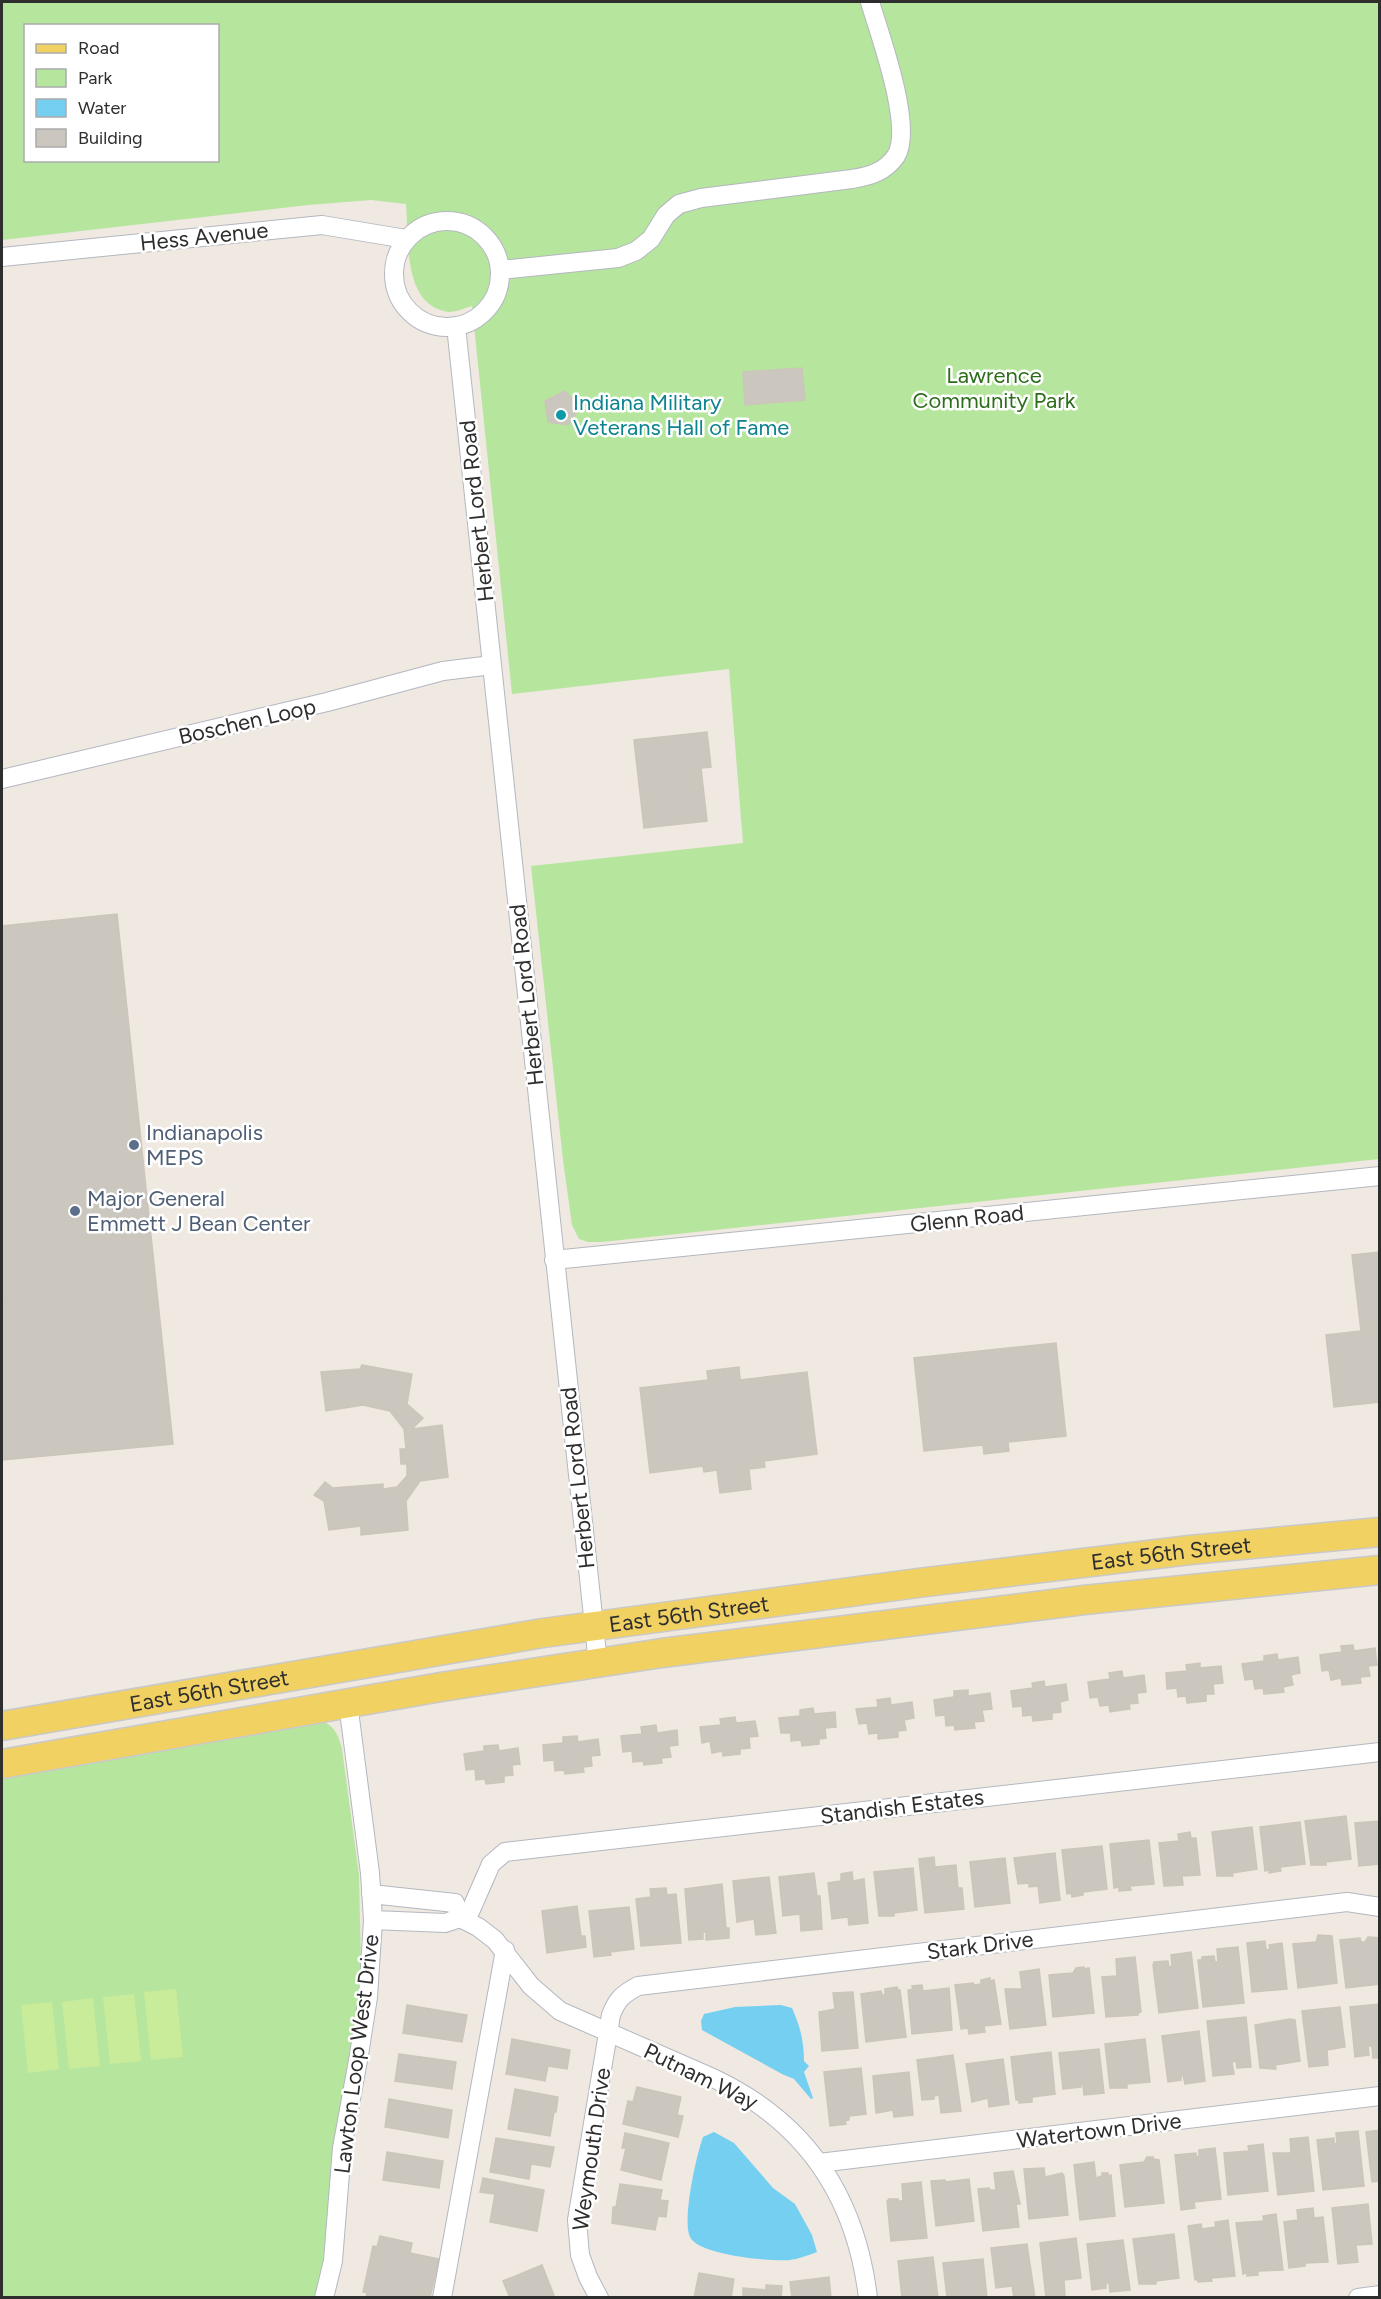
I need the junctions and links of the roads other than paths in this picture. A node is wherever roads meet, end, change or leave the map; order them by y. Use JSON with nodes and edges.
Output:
{"nodes":[{"id":1,"x":870,"y":2,"type":"edge"},
{"id":2,"x":406,"y":239,"type":"junction"},
{"id":3,"x":2,"y":257,"type":"edge"},
{"id":4,"x":500,"y":270,"type":"junction"},
{"id":5,"x":456,"y":326,"type":"junction"},
{"id":6,"x":492,"y":665,"type":"junction"},
{"id":7,"x":2,"y":779,"type":"edge"},
{"id":8,"x":1380,"y":1176,"type":"edge"},
{"id":9,"x":554,"y":1260,"type":"junction"},
{"id":10,"x":1380,"y":1532,"type":"edge"},
{"id":11,"x":1380,"y":1570,"type":"edge"},
{"id":12,"x":593,"y":1627,"type":"junction"},
{"id":13,"x":598,"y":1663,"type":"junction"},
{"id":14,"x":348,"y":1703,"type":"junction"},
{"id":15,"x":2,"y":1726,"type":"edge"},
{"id":16,"x":1380,"y":1752,"type":"edge"},
{"id":17,"x":2,"y":1764,"type":"edge"},
{"id":18,"x":371,"y":1894,"type":"junction"},
{"id":19,"x":1380,"y":1907,"type":"edge"},
{"id":20,"x":373,"y":1920,"type":"junction"},
{"id":21,"x":463,"y":1920,"type":"junction"},
{"id":22,"x":505,"y":1950,"type":"junction"},
{"id":23,"x":608,"y":2032,"type":"junction"},
{"id":24,"x":1380,"y":2096,"type":"edge"},
{"id":25,"x":819,"y":2163,"type":"junction"},
{"id":26,"x":1380,"y":2295,"type":"edge"},
{"id":27,"x":324,"y":2298,"type":"edge"},
{"id":28,"x":442,"y":2298,"type":"edge"},
{"id":29,"x":599,"y":2298,"type":"edge"},
{"id":30,"x":868,"y":2298,"type":"edge"},
{"id":31,"x":1358,"y":2298,"type":"edge"}],
"edges":[{"from":1,"to":4,"type":"street"},
{"from":2,"to":3,"type":"street","name":"Hess Avenue"},
{"from":2,"to":4,"type":"street"},
{"from":2,"to":5,"type":"street"},
{"from":4,"to":5,"type":"street"},
{"from":5,"to":6,"type":"street","name":"Herbert Lord Road"},
{"from":6,"to":7,"type":"street","name":"Boschen Loop"},
{"from":6,"to":9,"type":"street","name":"Herbert Lord Road"},
{"from":8,"to":9,"type":"street","name":"Glenn Road"},
{"from":9,"to":12,"type":"street","name":"Herbert Lord Road"},
{"from":10,"to":12,"type":"main road","name":"East 56th Street"},
{"from":11,"to":13,"type":"main road","name":"East 56th Street"},
{"from":12,"to":13,"type":"street","name":"Herbert Lord Road"},
{"from":12,"to":15,"type":"main road","name":"East 56th Street"},
{"from":13,"to":14,"type":"main road","name":"East 56th Street"},
{"from":14,"to":17,"type":"main road","name":"East 56th Street"},
{"from":14,"to":18,"type":"street","name":"Lawton Loop West Drive"},
{"from":16,"to":21,"type":"street","name":"Standish Estates"},
{"from":18,"to":20,"type":"street","name":"Lawton Loop West Drive"},
{"from":18,"to":21,"type":"street","name":"Putnam Way"},
{"from":19,"to":23,"type":"street","name":"Stark Drive"},
{"from":20,"to":21,"type":"street"},
{"from":20,"to":27,"type":"street","name":"Lawton Loop West Drive"},
{"from":21,"to":22,"type":"street","name":"Putnam Way"},
{"from":22,"to":23,"type":"street","name":"Putnam Way"},
{"from":22,"to":28,"type":"street"},
{"from":23,"to":25,"type":"street","name":"Putnam Way"},
{"from":23,"to":29,"type":"street","name":"Weymouth Drive"},
{"from":24,"to":25,"type":"street","name":"Watertown Drive"},
{"from":25,"to":30,"type":"street","name":"Putnam Way"},
{"from":26,"to":31,"type":"street"}]}
